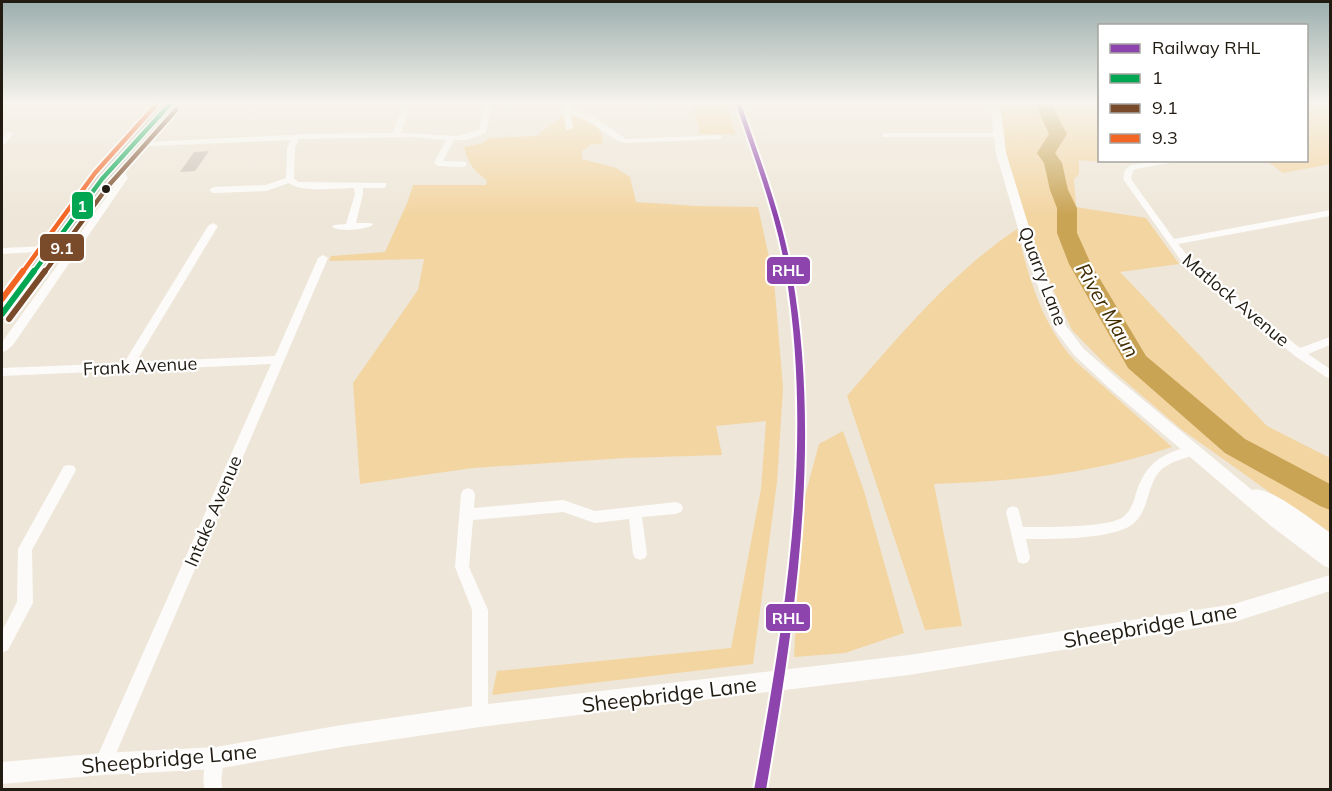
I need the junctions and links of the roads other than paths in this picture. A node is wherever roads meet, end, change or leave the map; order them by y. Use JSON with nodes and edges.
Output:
{"nodes":[{"id":1,"x":135,"y":141,"type":"edge"},
{"id":2,"x":236,"y":141,"type":"edge"},
{"id":3,"x":295,"y":141,"type":"edge"},
{"id":4,"x":450,"y":141,"type":"edge"},
{"id":5,"x":1000,"y":141,"type":"edge"},
{"id":6,"x":130,"y":146,"type":"junction"},
{"id":7,"x":1168,"y":162,"type":"edge"},
{"id":8,"x":462,"y":164,"type":"dead end"},
{"id":9,"x":106,"y":173,"type":"junction"},
{"id":10,"x":290,"y":179,"type":"junction"},
{"id":11,"x":383,"y":185,"type":"dead end"},
{"id":12,"x":358,"y":186,"type":"junction"},
{"id":13,"x":213,"y":190,"type":"dead end"},
{"id":14,"x":1330,"y":213,"type":"edge"},
{"id":15,"x":368,"y":225,"type":"dead end"},
{"id":16,"x":213,"y":226,"type":"dead end"},
{"id":17,"x":350,"y":226,"type":"junction"},
{"id":18,"x":337,"y":227,"type":"dead end"},
{"id":19,"x":1172,"y":242,"type":"junction"},
{"id":20,"x":49,"y":249,"type":"junction"},
{"id":21,"x":2,"y":251,"type":"edge"},
{"id":22,"x":323,"y":258,"type":"dead end"},
{"id":23,"x":2,"y":314,"type":"edge"},
{"id":24,"x":1330,"y":341,"type":"edge"},
{"id":25,"x":2,"y":348,"type":"edge"},
{"id":26,"x":1299,"y":353,"type":"junction"},
{"id":27,"x":279,"y":360,"type":"junction"},
{"id":28,"x":128,"y":366,"type":"junction"},
{"id":29,"x":2,"y":372,"type":"edge"},
{"id":30,"x":1330,"y":374,"type":"edge"},
{"id":31,"x":1192,"y":450,"type":"junction"},
{"id":32,"x":69,"y":470,"type":"dead end"},
{"id":33,"x":1233,"y":483,"type":"junction"},
{"id":34,"x":468,"y":494,"type":"dead end"},
{"id":35,"x":676,"y":508,"type":"dead end"},
{"id":36,"x":1013,"y":512,"type":"dead end"},
{"id":37,"x":635,"y":513,"type":"junction"},
{"id":38,"x":466,"y":515,"type":"junction"},
{"id":39,"x":1017,"y":533,"type":"junction"},
{"id":40,"x":1330,"y":542,"type":"edge"},
{"id":41,"x":640,"y":554,"type":"dead end"},
{"id":42,"x":1023,"y":558,"type":"dead end"},
{"id":43,"x":1330,"y":560,"type":"edge"},
{"id":44,"x":1330,"y":583,"type":"edge"},
{"id":45,"x":2,"y":645,"type":"edge"},
{"id":46,"x":480,"y":716,"type":"junction"},
{"id":47,"x":216,"y":758,"type":"junction"},
{"id":48,"x":103,"y":764,"type":"junction"},
{"id":49,"x":2,"y":773,"type":"edge"},
{"id":50,"x":214,"y":789,"type":"edge"}],
"edges":[{"from":1,"to":6,"type":"highway"},
{"from":2,"to":6,"type":"street"},
{"from":3,"to":10,"type":"street"},
{"from":4,"to":8,"type":"street"},
{"from":5,"to":31,"type":"street","name":"Quarry Lane"},
{"from":6,"to":9,"type":"highway"},
{"from":7,"to":19,"type":"street","name":"Matlock Avenue"},
{"from":9,"to":20,"type":"highway"},
{"from":9,"to":25,"type":"street"},
{"from":10,"to":12,"type":"street"},
{"from":10,"to":13,"type":"street"},
{"from":11,"to":12,"type":"street"},
{"from":12,"to":17,"type":"street"},
{"from":14,"to":19,"type":"street"},
{"from":15,"to":17,"type":"street"},
{"from":16,"to":28,"type":"street"},
{"from":17,"to":18,"type":"street"},
{"from":19,"to":26,"type":"street","name":"Matlock Avenue"},
{"from":20,"to":21,"type":"street"},
{"from":20,"to":23,"type":"highway"},
{"from":22,"to":27,"type":"street","name":"Intake Avenue"},
{"from":24,"to":26,"type":"street"},
{"from":26,"to":30,"type":"street","name":"Matlock Avenue"},
{"from":27,"to":28,"type":"street","name":"Frank Avenue"},
{"from":27,"to":48,"type":"street","name":"Intake Avenue"},
{"from":28,"to":29,"type":"street","name":"Frank Avenue"},
{"from":31,"to":33,"type":"street","name":"Quarry Lane"},
{"from":31,"to":39,"type":"street"},
{"from":32,"to":45,"type":"street"},
{"from":33,"to":40,"type":"street","name":"Quarry Lane"},
{"from":33,"to":43,"type":"street","name":"Quarry Lane"},
{"from":34,"to":38,"type":"street"},
{"from":35,"to":37,"type":"street"},
{"from":36,"to":39,"type":"street"},
{"from":37,"to":38,"type":"street"},
{"from":37,"to":41,"type":"street"},
{"from":38,"to":46,"type":"street"},
{"from":39,"to":42,"type":"street"},
{"from":44,"to":46,"type":"street","name":"Sheepbridge Lane"},
{"from":46,"to":47,"type":"street","name":"Sheepbridge Lane"},
{"from":47,"to":48,"type":"street","name":"Sheepbridge Lane"},
{"from":47,"to":50,"type":"street"},
{"from":48,"to":49,"type":"street","name":"Sheepbridge Lane"}]}
